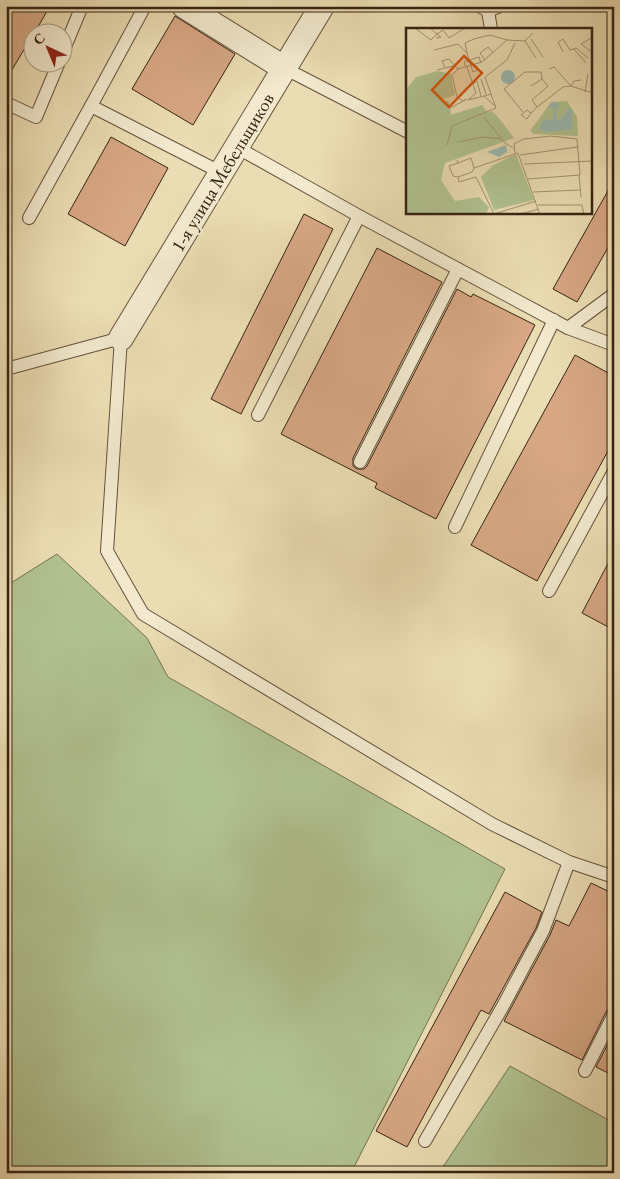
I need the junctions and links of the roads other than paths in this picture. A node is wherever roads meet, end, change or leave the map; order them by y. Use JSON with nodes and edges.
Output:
{"nodes":[{"id":1,"x":82,"y":6,"type":"edge"},
{"id":2,"x":146,"y":6,"type":"edge"},
{"id":3,"x":184,"y":6,"type":"edge"},
{"id":4,"x":322,"y":6,"type":"edge"},
{"id":5,"x":489,"y":8,"type":"edge"},
{"id":6,"x":491,"y":28,"type":"edge"},
{"id":7,"x":72,"y":30,"type":"edge"},
{"id":8,"x":284,"y":68,"type":"junction"},
{"id":9,"x":55,"y":72,"type":"edge"},
{"id":10,"x":6,"y":103,"type":"edge"},
{"id":11,"x":91,"y":106,"type":"junction"},
{"id":12,"x":406,"y":131,"type":"edge"},
{"id":13,"x":238,"y":148,"type":"junction"},
{"id":14,"x":222,"y":173,"type":"junction"},
{"id":15,"x":359,"y":216,"type":"junction"},
{"id":16,"x":29,"y":218,"type":"dead end"},
{"id":17,"x":458,"y":269,"type":"junction"},
{"id":18,"x":614,"y":294,"type":"edge"},
{"id":19,"x":554,"y":320,"type":"junction"},
{"id":20,"x":568,"y":328,"type":"junction"},
{"id":21,"x":122,"y":338,"type":"junction"},
{"id":22,"x":614,"y":346,"type":"edge"},
{"id":23,"x":6,"y":369,"type":"edge"},
{"id":24,"x":258,"y":415,"type":"dead end"},
{"id":25,"x":360,"y":462,"type":"dead end"},
{"id":26,"x":614,"y":471,"type":"edge"},
{"id":27,"x":455,"y":527,"type":"dead end"},
{"id":28,"x":549,"y":592,"type":"dead end"},
{"id":29,"x":570,"y":862,"type":"junction"},
{"id":30,"x":614,"y":877,"type":"edge"},
{"id":31,"x":614,"y":1014,"type":"edge"},
{"id":32,"x":585,"y":1071,"type":"dead end"},
{"id":33,"x":424,"y":1141,"type":"dead end"}],
"edges":[{"from":1,"to":7,"type":"lane"},
{"from":2,"to":11,"type":"lane"},
{"from":3,"to":8,"type":"street"},
{"from":4,"to":8,"type":"street","name":"1-я улица Мебельщиков"},
{"from":5,"to":6,"type":"lane"},
{"from":8,"to":12,"type":"lane"},
{"from":8,"to":13,"type":"street","name":"1-я улица Мебельщиков"},
{"from":9,"to":10,"type":"lane"},
{"from":11,"to":14,"type":"lane"},
{"from":11,"to":16,"type":"lane"},
{"from":13,"to":14,"type":"street","name":"1-я улица Мебельщиков"},
{"from":13,"to":15,"type":"lane"},
{"from":14,"to":21,"type":"street","name":"1-я улица Мебельщиков"},
{"from":15,"to":17,"type":"lane"},
{"from":15,"to":24,"type":"lane"},
{"from":17,"to":19,"type":"lane"},
{"from":17,"to":25,"type":"lane"},
{"from":18,"to":20,"type":"lane"},
{"from":19,"to":20,"type":"lane"},
{"from":19,"to":27,"type":"lane"},
{"from":20,"to":22,"type":"lane"},
{"from":21,"to":23,"type":"lane"},
{"from":21,"to":29,"type":"lane"},
{"from":26,"to":28,"type":"lane"},
{"from":29,"to":30,"type":"lane"},
{"from":29,"to":33,"type":"lane"},
{"from":31,"to":32,"type":"lane"}]}
